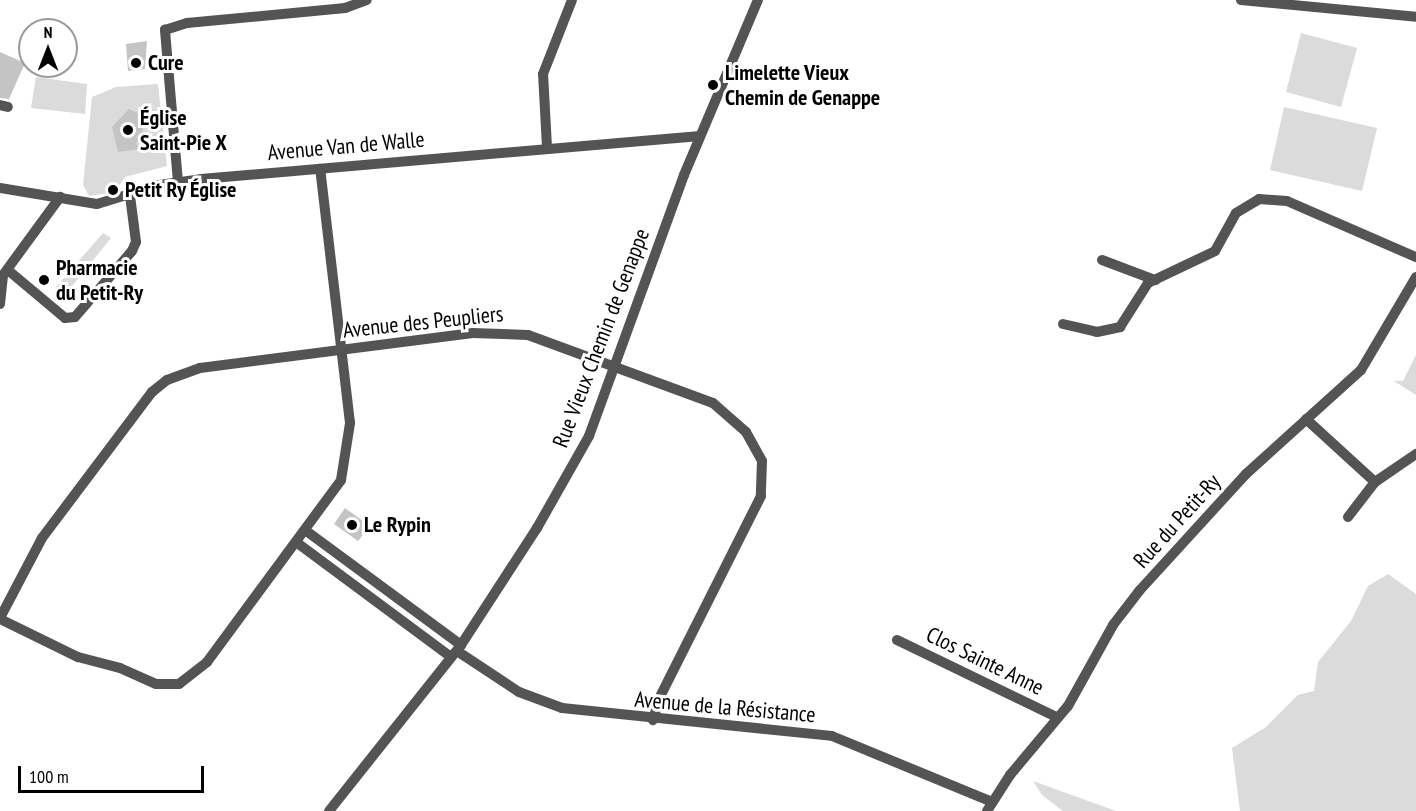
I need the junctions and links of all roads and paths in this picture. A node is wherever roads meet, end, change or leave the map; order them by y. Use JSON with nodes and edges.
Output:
{"nodes":[{"id":1,"x":367,"y":0,"type":"edge"},
{"id":2,"x":572,"y":0,"type":"edge"},
{"id":3,"x":758,"y":0,"type":"edge"},
{"id":4,"x":1240,"y":0,"type":"edge"},
{"id":5,"x":1416,"y":17,"type":"edge"},
{"id":6,"x":700,"y":136,"type":"junction"},
{"id":7,"x":547,"y":147,"type":"junction"},
{"id":8,"x":320,"y":168,"type":"junction"},
{"id":9,"x":178,"y":182,"type":"junction"},
{"id":10,"x":0,"y":188,"type":"edge"},
{"id":11,"x":130,"y":196,"type":"junction"},
{"id":12,"x":60,"y":197,"type":"junction"},
{"id":13,"x":1416,"y":257,"type":"edge"},
{"id":14,"x":1102,"y":260,"type":"dead end"},
{"id":15,"x":9,"y":271,"type":"junction"},
{"id":16,"x":1416,"y":277,"type":"edge"},
{"id":17,"x":1155,"y":280,"type":"junction"},
{"id":18,"x":0,"y":304,"type":"edge"},
{"id":19,"x":1063,"y":324,"type":"dead end"},
{"id":20,"x":340,"y":350,"type":"junction"},
{"id":21,"x":612,"y":365,"type":"junction"},
{"id":22,"x":1306,"y":419,"type":"junction"},
{"id":23,"x":1416,"y":454,"type":"edge"},
{"id":24,"x":1375,"y":482,"type":"junction"},
{"id":25,"x":1348,"y":517,"type":"dead end"},
{"id":26,"x":305,"y":530,"type":"junction"},
{"id":27,"x":296,"y":543,"type":"junction"},
{"id":28,"x":386,"y":588,"type":"junction"},
{"id":29,"x":376,"y":600,"type":"junction"},
{"id":30,"x":0,"y":619,"type":"edge"},
{"id":31,"x":897,"y":640,"type":"dead end"},
{"id":32,"x":456,"y":651,"type":"junction"},
{"id":33,"x":1056,"y":717,"type":"junction"},
{"id":34,"x":653,"y":720,"type":"junction"},
{"id":35,"x":990,"y":807,"type":"edge"},
{"id":36,"x":329,"y":811,"type":"edge"}],
"edges":[{"from":1,"to":9,"type":"street"},
{"from":2,"to":7,"type":"street"},
{"from":3,"to":6,"type":"street","name":"Rue Vieux Chemin de Genappe"},
{"from":4,"to":5,"type":"street"},
{"from":6,"to":7,"type":"street","name":"Avenue Van de Walle"},
{"from":6,"to":21,"type":"street","name":"Rue Vieux Chemin de Genappe"},
{"from":7,"to":8,"type":"street","name":"Avenue Van de Walle"},
{"from":8,"to":9,"type":"street","name":"Avenue Van de Walle"},
{"from":8,"to":20,"type":"street"},
{"from":9,"to":11,"type":"street","name":"Avenue Van de Walle"},
{"from":10,"to":12,"type":"street","name":"Avenue Van de Walle"},
{"from":11,"to":12,"type":"street","name":"Avenue Van de Walle"},
{"from":11,"to":15,"type":"street"},
{"from":12,"to":15,"type":"street"},
{"from":13,"to":17,"type":"street"},
{"from":14,"to":17,"type":"street"},
{"from":15,"to":18,"type":"street"},
{"from":16,"to":22,"type":"street","name":"Rue du Petit-Ry"},
{"from":17,"to":19,"type":"street"},
{"from":20,"to":21,"type":"street","name":"Avenue des Peupliers"},
{"from":20,"to":26,"type":"street"},
{"from":20,"to":30,"type":"street","name":"Avenue des Peupliers"},
{"from":21,"to":32,"type":"street","name":"Rue Vieux Chemin de Genappe"},
{"from":21,"to":34,"type":"street","name":"Avenue des Peupliers"},
{"from":22,"to":24,"type":"street"},
{"from":22,"to":33,"type":"street","name":"Rue du Petit-Ry"},
{"from":23,"to":24,"type":"street"},
{"from":24,"to":25,"type":"street"},
{"from":26,"to":27,"type":"street"},
{"from":26,"to":28,"type":"street","name":"Avenue de la Résistance"},
{"from":27,"to":29,"type":"street","name":"Avenue de la Résistance"},
{"from":27,"to":30,"type":"street"},
{"from":28,"to":29,"type":"street"},
{"from":28,"to":32,"type":"street","name":"Avenue de la Résistance"},
{"from":29,"to":32,"type":"street","name":"Avenue de la Résistance"},
{"from":31,"to":33,"type":"street","name":"Clos Sainte Anne"},
{"from":32,"to":34,"type":"street","name":"Avenue de la Résistance"},
{"from":32,"to":36,"type":"street","name":"Rue Vieux Chemin de Genappe"},
{"from":33,"to":35,"type":"street","name":"Rue du Petit-Ry"},
{"from":34,"to":35,"type":"street","name":"Avenue de la Résistance"}]}
